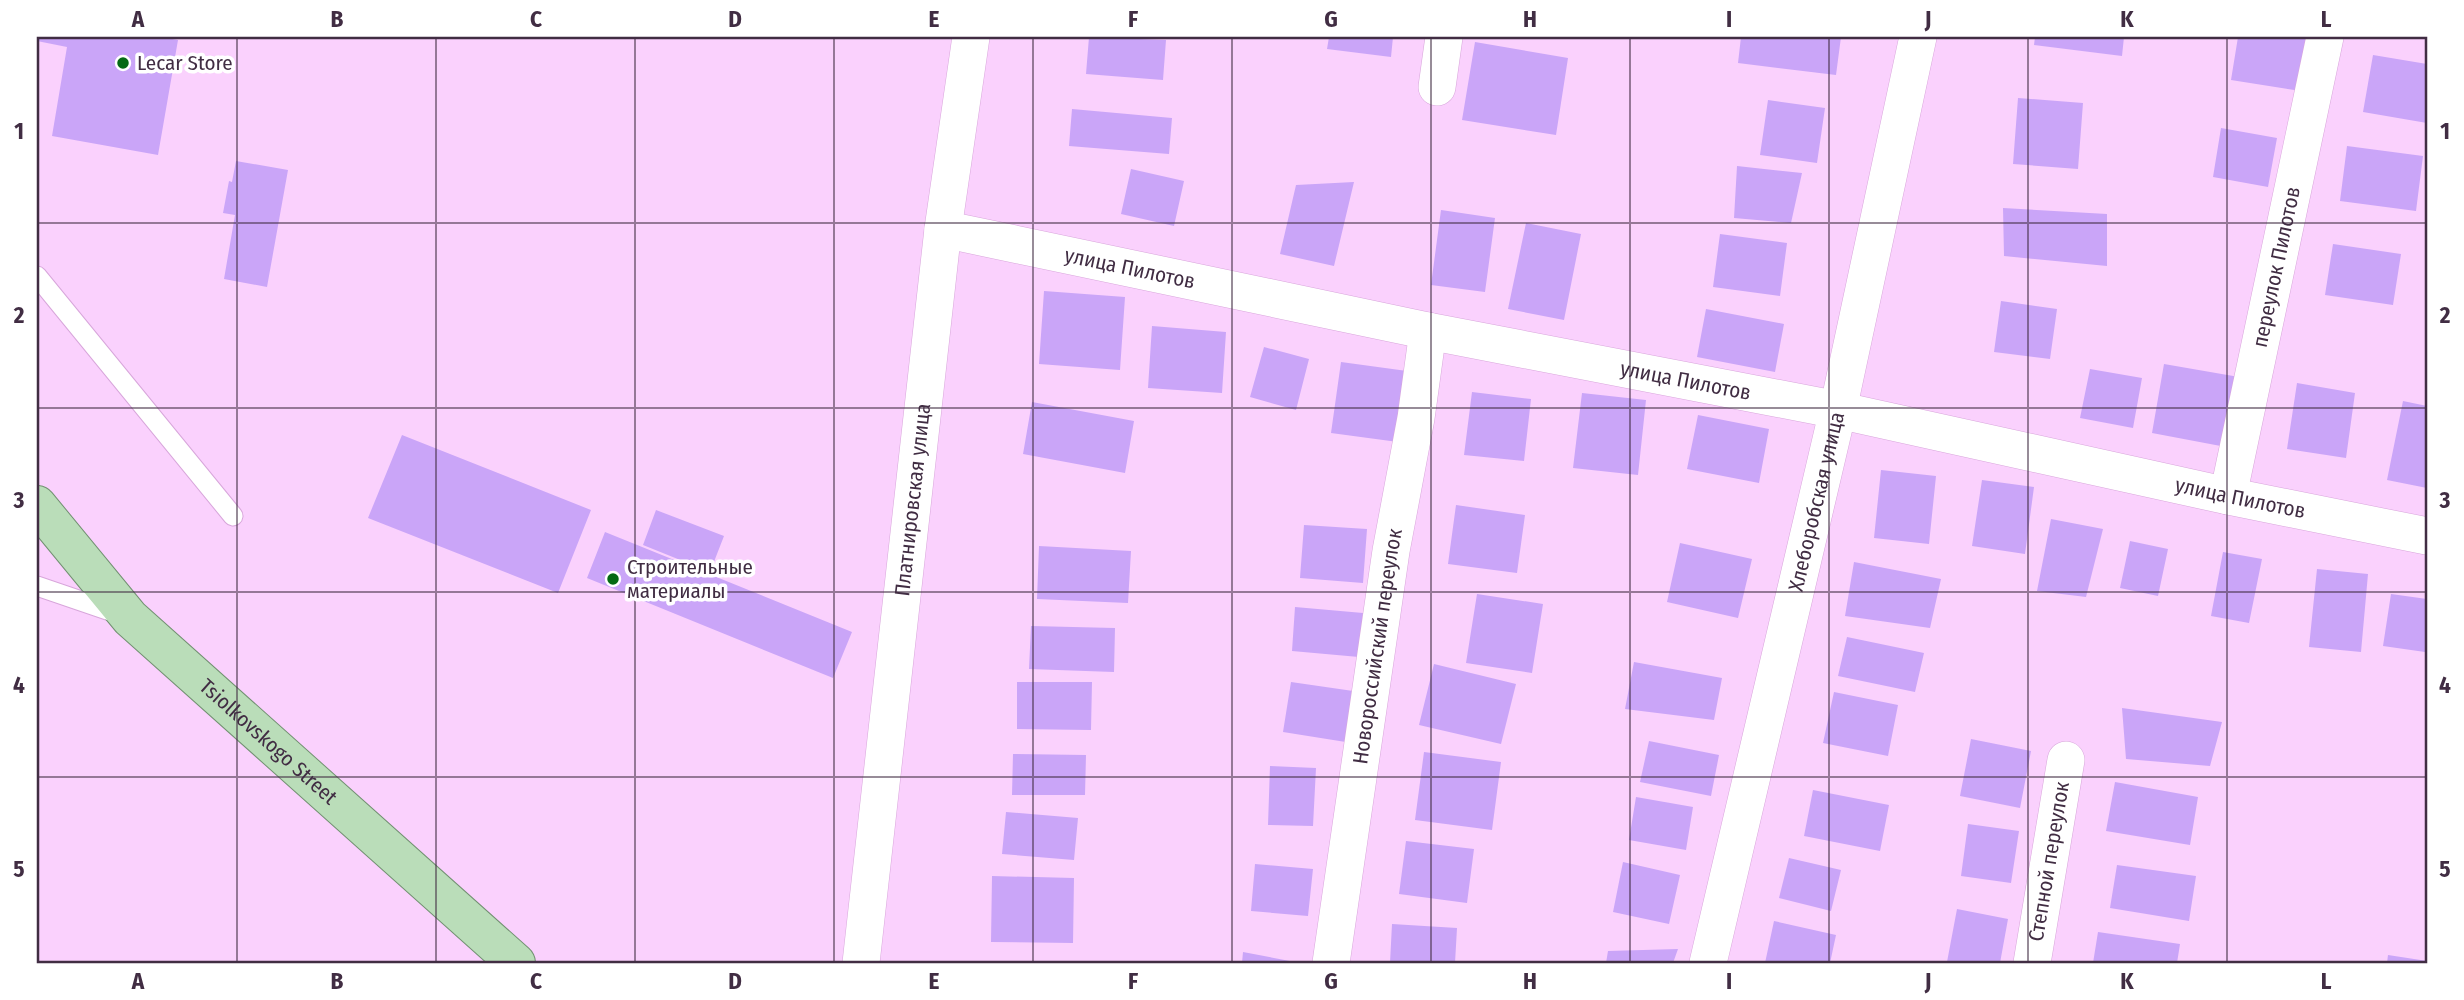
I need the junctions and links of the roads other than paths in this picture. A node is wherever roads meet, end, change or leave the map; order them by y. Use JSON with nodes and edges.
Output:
{"nodes":[{"id":1,"x":971,"y":37,"type":"edge"},
{"id":2,"x":1444,"y":37,"type":"edge"},
{"id":3,"x":1918,"y":37,"type":"edge"},
{"id":4,"x":2325,"y":37,"type":"edge"},
{"id":5,"x":1437,"y":86,"type":"dead end"},
{"id":6,"x":943,"y":229,"type":"junction"},
{"id":7,"x":37,"y":276,"type":"edge"},
{"id":8,"x":1428,"y":331,"type":"junction"},
{"id":9,"x":1838,"y":410,"type":"junction"},
{"id":10,"x":2228,"y":496,"type":"junction"},
{"id":11,"x":37,"y":505,"type":"edge"},
{"id":12,"x":233,"y":516,"type":"dead end"},
{"id":13,"x":2427,"y":536,"type":"edge"},
{"id":14,"x":37,"y":586,"type":"edge"},
{"id":15,"x":130,"y":618,"type":"junction"},
{"id":16,"x":2066,"y":760,"type":"dead end"},
{"id":17,"x":516,"y":963,"type":"edge"},
{"id":18,"x":861,"y":963,"type":"edge"},
{"id":19,"x":1331,"y":963,"type":"edge"},
{"id":20,"x":1708,"y":963,"type":"edge"},
{"id":21,"x":2032,"y":963,"type":"edge"}],
"edges":[{"from":1,"to":6,"type":"street","name":"Платнировская улица"},
{"from":2,"to":5,"type":"street"},
{"from":3,"to":9,"type":"street","name":"Хлеборобская улица"},
{"from":4,"to":10,"type":"street","name":"переулок Пилотов"},
{"from":6,"to":8,"type":"street","name":"улица Пилотов"},
{"from":6,"to":18,"type":"street","name":"Платнировская улица"},
{"from":7,"to":12,"type":"lane"},
{"from":8,"to":9,"type":"street","name":"улица Пилотов"},
{"from":8,"to":19,"type":"street","name":"Новороссийский переулок"},
{"from":9,"to":10,"type":"street","name":"улица Пилотов"},
{"from":9,"to":20,"type":"street","name":"Хлеборобская улица"},
{"from":10,"to":13,"type":"street","name":"улица Пилотов"},
{"from":11,"to":15,"type":"main road","name":"Tsiolkovskogo Street"},
{"from":14,"to":15,"type":"lane"},
{"from":15,"to":17,"type":"main road","name":"Tsiolkovskogo Street"},
{"from":16,"to":21,"type":"street","name":"Степной переулок"}]}
